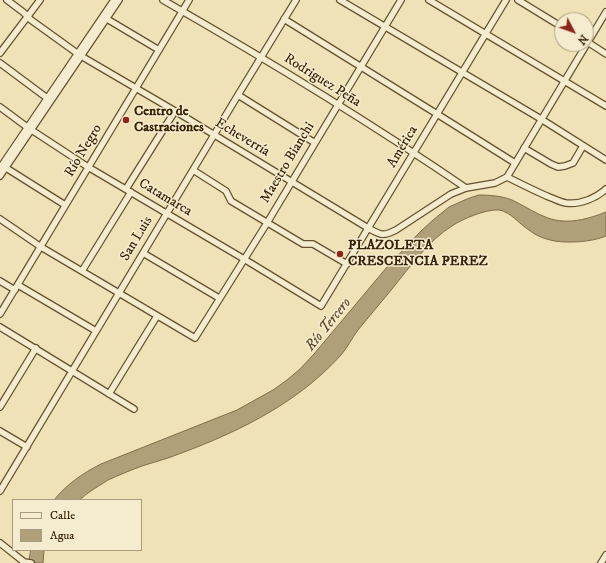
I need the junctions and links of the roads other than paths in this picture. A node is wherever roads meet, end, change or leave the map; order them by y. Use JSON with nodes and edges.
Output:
{"nodes":[{"id":1,"x":6,"y":0,"type":"edge"},
{"id":2,"x":40,"y":0,"type":"edge"},
{"id":3,"x":114,"y":0,"type":"edge"},
{"id":4,"x":120,"y":0,"type":"edge"},
{"id":5,"x":163,"y":0,"type":"edge"},
{"id":6,"x":189,"y":0,"type":"edge"},
{"id":7,"x":296,"y":0,"type":"edge"},
{"id":8,"x":340,"y":0,"type":"edge"},
{"id":9,"x":401,"y":0,"type":"edge"},
{"id":10,"x":429,"y":0,"type":"edge"},
{"id":11,"x":506,"y":0,"type":"edge"},
{"id":12,"x":518,"y":0,"type":"edge"},
{"id":13,"x":182,"y":11,"type":"junction"},
{"id":14,"x":606,"y":12,"type":"edge"},
{"id":15,"x":27,"y":17,"type":"junction"},
{"id":16,"x":107,"y":19,"type":"junction"},
{"id":17,"x":284,"y":19,"type":"junction"},
{"id":18,"x":554,"y":22,"type":"edge"},
{"id":19,"x":385,"y":26,"type":"junction"},
{"id":20,"x":594,"y":31,"type":"edge"},
{"id":21,"x":486,"y":34,"type":"junction"},
{"id":22,"x":594,"y":46,"type":"edge"},
{"id":23,"x":159,"y":50,"type":"junction"},
{"id":24,"x":581,"y":52,"type":"edge"},
{"id":25,"x":0,"y":53,"type":"edge"},
{"id":26,"x":606,"y":54,"type":"edge"},
{"id":27,"x":79,"y":55,"type":"junction"},
{"id":28,"x":261,"y":58,"type":"junction"},
{"id":29,"x":0,"y":63,"type":"edge"},
{"id":30,"x":361,"y":67,"type":"junction"},
{"id":31,"x":463,"y":72,"type":"junction"},
{"id":32,"x":564,"y":81,"type":"junction"},
{"id":33,"x":136,"y":88,"type":"junction"},
{"id":34,"x":238,"y":95,"type":"junction"},
{"id":35,"x":47,"y":98,"type":"junction"},
{"id":36,"x":338,"y":105,"type":"junction"},
{"id":37,"x":606,"y":106,"type":"edge"},
{"id":38,"x":0,"y":107,"type":"edge"},
{"id":39,"x":175,"y":111,"type":"junction"},
{"id":40,"x":437,"y":114,"type":"junction"},
{"id":41,"x":541,"y":119,"type":"junction"},
{"id":42,"x":29,"y":129,"type":"junction"},
{"id":43,"x":214,"y":135,"type":"junction"},
{"id":44,"x":315,"y":143,"type":"junction"},
{"id":45,"x":583,"y":146,"type":"junction"},
{"id":46,"x":524,"y":148,"type":"junction"},
{"id":47,"x":414,"y":152,"type":"junction"},
{"id":48,"x":606,"y":160,"type":"edge"},
{"id":49,"x":515,"y":163,"type":"junction"},
{"id":50,"x":2,"y":166,"type":"edge"},
{"id":51,"x":88,"y":167,"type":"junction"},
{"id":52,"x":193,"y":170,"type":"junction"},
{"id":53,"x":0,"y":176,"type":"edge"},
{"id":54,"x":507,"y":177,"type":"junction"},
{"id":55,"x":291,"y":182,"type":"junction"},
{"id":56,"x":466,"y":188,"type":"junction"},
{"id":57,"x":606,"y":189,"type":"edge"},
{"id":58,"x":129,"y":191,"type":"junction"},
{"id":59,"x":65,"y":205,"type":"junction"},
{"id":60,"x":167,"y":213,"type":"junction"},
{"id":61,"x":0,"y":219,"type":"edge"},
{"id":62,"x":267,"y":223,"type":"junction"},
{"id":63,"x":368,"y":228,"type":"junction"},
{"id":64,"x":41,"y":247,"type":"junction"},
{"id":65,"x":143,"y":253,"type":"junction"},
{"id":66,"x":244,"y":259,"type":"junction"},
{"id":67,"x":347,"y":264,"type":"junction"},
{"id":68,"x":82,"y":271,"type":"junction"},
{"id":69,"x":0,"y":281,"type":"edge"},
{"id":70,"x":16,"y":288,"type":"junction"},
{"id":71,"x":119,"y":293,"type":"junction"},
{"id":72,"x":219,"y":298,"type":"junction"},
{"id":73,"x":321,"y":306,"type":"joint"},
{"id":74,"x":0,"y":314,"type":"edge"},
{"id":75,"x":157,"y":316,"type":"junction"},
{"id":76,"x":0,"y":326,"type":"edge"},
{"id":77,"x":96,"y":331,"type":"junction"},
{"id":78,"x":36,"y":348,"type":"junction"},
{"id":79,"x":72,"y":371,"type":"junction"},
{"id":80,"x":109,"y":394,"type":"junction"},
{"id":81,"x":0,"y":407,"type":"edge"},
{"id":82,"x":134,"y":409,"type":"dead end"},
{"id":83,"x":0,"y":432,"type":"edge"},
{"id":84,"x":27,"y":447,"type":"junction"},
{"id":85,"x":0,"y":491,"type":"edge"},
{"id":86,"x":0,"y":543,"type":"edge"},
{"id":87,"x":606,"y":554,"type":"edge"},
{"id":88,"x":31,"y":563,"type":"edge"},
{"id":89,"x":601,"y":563,"type":"edge"}],
"edges":[{"from":1,"to":15,"type":"street","name":"Echeverría"},
{"from":2,"to":15,"type":"street"},
{"from":3,"to":27,"type":"street"},
{"from":4,"to":16,"type":"street"},
{"from":5,"to":13,"type":"street","name":"Rodriguez Peña"},
{"from":6,"to":13,"type":"street","name":"Río Negro"},
{"from":7,"to":17,"type":"street","name":"San Luis"},
{"from":8,"to":19,"type":"street"},
{"from":9,"to":19,"type":"street","name":"Maestro Bianchi"},
{"from":10,"to":21,"type":"street"},
{"from":11,"to":21,"type":"street","name":"América"},
{"from":12,"to":18,"type":"street"},
{"from":13,"to":23,"type":"street","name":"Río Negro"},
{"from":13,"to":28,"type":"street","name":"Rodriguez Peña"},
{"from":14,"to":20,"type":"street"},
{"from":15,"to":25,"type":"street"},
{"from":15,"to":27,"type":"street","name":"Echeverría"},
{"from":16,"to":23,"type":"street"},
{"from":16,"to":27,"type":"street"},
{"from":17,"to":28,"type":"street","name":"San Luis"},
{"from":17,"to":30,"type":"street"},
{"from":19,"to":30,"type":"street","name":"Maestro Bianchi"},
{"from":19,"to":31,"type":"street"},
{"from":21,"to":31,"type":"street","name":"América"},
{"from":21,"to":32,"type":"street"},
{"from":22,"to":26,"type":"street"},
{"from":23,"to":33,"type":"street","name":"Río Negro"},
{"from":24,"to":32,"type":"street"},
{"from":27,"to":33,"type":"street","name":"Echeverría"},
{"from":27,"to":35,"type":"street"},
{"from":27,"to":42,"type":"street"},
{"from":28,"to":34,"type":"street","name":"San Luis"},
{"from":28,"to":36,"type":"street","name":"Rodriguez Peña"},
{"from":29,"to":35,"type":"street"},
{"from":30,"to":36,"type":"street","name":"Maestro Bianchi"},
{"from":30,"to":40,"type":"street"},
{"from":31,"to":40,"type":"street","name":"América"},
{"from":31,"to":41,"type":"street"},
{"from":32,"to":37,"type":"street"},
{"from":32,"to":41,"type":"street"},
{"from":33,"to":39,"type":"street","name":"Echeverría"},
{"from":33,"to":51,"type":"street","name":"Río Negro"},
{"from":34,"to":43,"type":"street","name":"San Luis"},
{"from":34,"to":44,"type":"street"},
{"from":35,"to":42,"type":"street"},
{"from":36,"to":44,"type":"street","name":"Maestro Bianchi"},
{"from":36,"to":47,"type":"street","name":"Rodriguez Peña"},
{"from":38,"to":42,"type":"street","name":"Catamarca"},
{"from":39,"to":43,"type":"street","name":"Echeverría"},
{"from":39,"to":58,"type":"street"},
{"from":40,"to":47,"type":"street","name":"América"},
{"from":40,"to":49,"type":"street"},
{"from":41,"to":45,"type":"street"},
{"from":41,"to":46,"type":"street"},
{"from":42,"to":50,"type":"street"},
{"from":42,"to":51,"type":"street","name":"Catamarca"},
{"from":43,"to":52,"type":"street","name":"San Luis"},
{"from":43,"to":55,"type":"street","name":"Echeverría"},
{"from":44,"to":55,"type":"street","name":"Maestro Bianchi"},
{"from":45,"to":46,"type":"street"},
{"from":45,"to":48,"type":"street"},
{"from":46,"to":49,"type":"street"},
{"from":47,"to":56,"type":"street","name":"Rodriguez Peña"},
{"from":47,"to":63,"type":"street","name":"América"},
{"from":49,"to":54,"type":"street"},
{"from":50,"to":53,"type":"street"},
{"from":50,"to":59,"type":"street"},
{"from":51,"to":58,"type":"street","name":"Catamarca"},
{"from":51,"to":59,"type":"street","name":"Río Negro"},
{"from":52,"to":60,"type":"street","name":"San Luis"},
{"from":52,"to":62,"type":"street"},
{"from":54,"to":56,"type":"street","name":"Echeverría"},
{"from":54,"to":57,"type":"street"},
{"from":55,"to":62,"type":"street","name":"Maestro Bianchi"},
{"from":55,"to":63,"type":"street","name":"Echeverría"},
{"from":56,"to":63,"type":"street","name":"Echeverría"},
{"from":58,"to":60,"type":"street","name":"Catamarca"},
{"from":58,"to":68,"type":"street"},
{"from":59,"to":64,"type":"street","name":"Río Negro"},
{"from":60,"to":65,"type":"street","name":"San Luis"},
{"from":60,"to":66,"type":"street","name":"Catamarca"},
{"from":61,"to":64,"type":"street"},
{"from":62,"to":66,"type":"street","name":"Maestro Bianchi"},
{"from":62,"to":67,"type":"street"},
{"from":63,"to":67,"type":"street","name":"América"},
{"from":64,"to":68,"type":"street"},
{"from":64,"to":70,"type":"street","name":"Río Negro"},
{"from":65,"to":71,"type":"street","name":"San Luis"},
{"from":65,"to":72,"type":"street"},
{"from":66,"to":72,"type":"street","name":"Maestro Bianchi"},
{"from":66,"to":73,"type":"street","name":"Catamarca"},
{"from":67,"to":73,"type":"street","name":"América"},
{"from":68,"to":71,"type":"street"},
{"from":69,"to":70,"type":"street"},
{"from":70,"to":74,"type":"street","name":"Río Negro"},
{"from":70,"to":77,"type":"street"},
{"from":71,"to":75,"type":"street"},
{"from":71,"to":77,"type":"street","name":"San Luis"},
{"from":72,"to":75,"type":"street","name":"Maestro Bianchi"},
{"from":75,"to":80,"type":"street"},
{"from":76,"to":78,"type":"street"},
{"from":77,"to":79,"type":"street","name":"San Luis"},
{"from":78,"to":79,"type":"street"},
{"from":78,"to":81,"type":"street"},
{"from":79,"to":80,"type":"street"},
{"from":79,"to":84,"type":"street","name":"San Luis"},
{"from":80,"to":82,"type":"street"},
{"from":83,"to":84,"type":"street"},
{"from":84,"to":85,"type":"street","name":"San Luis"},
{"from":86,"to":88,"type":"street"},
{"from":87,"to":89,"type":"street"}]}
